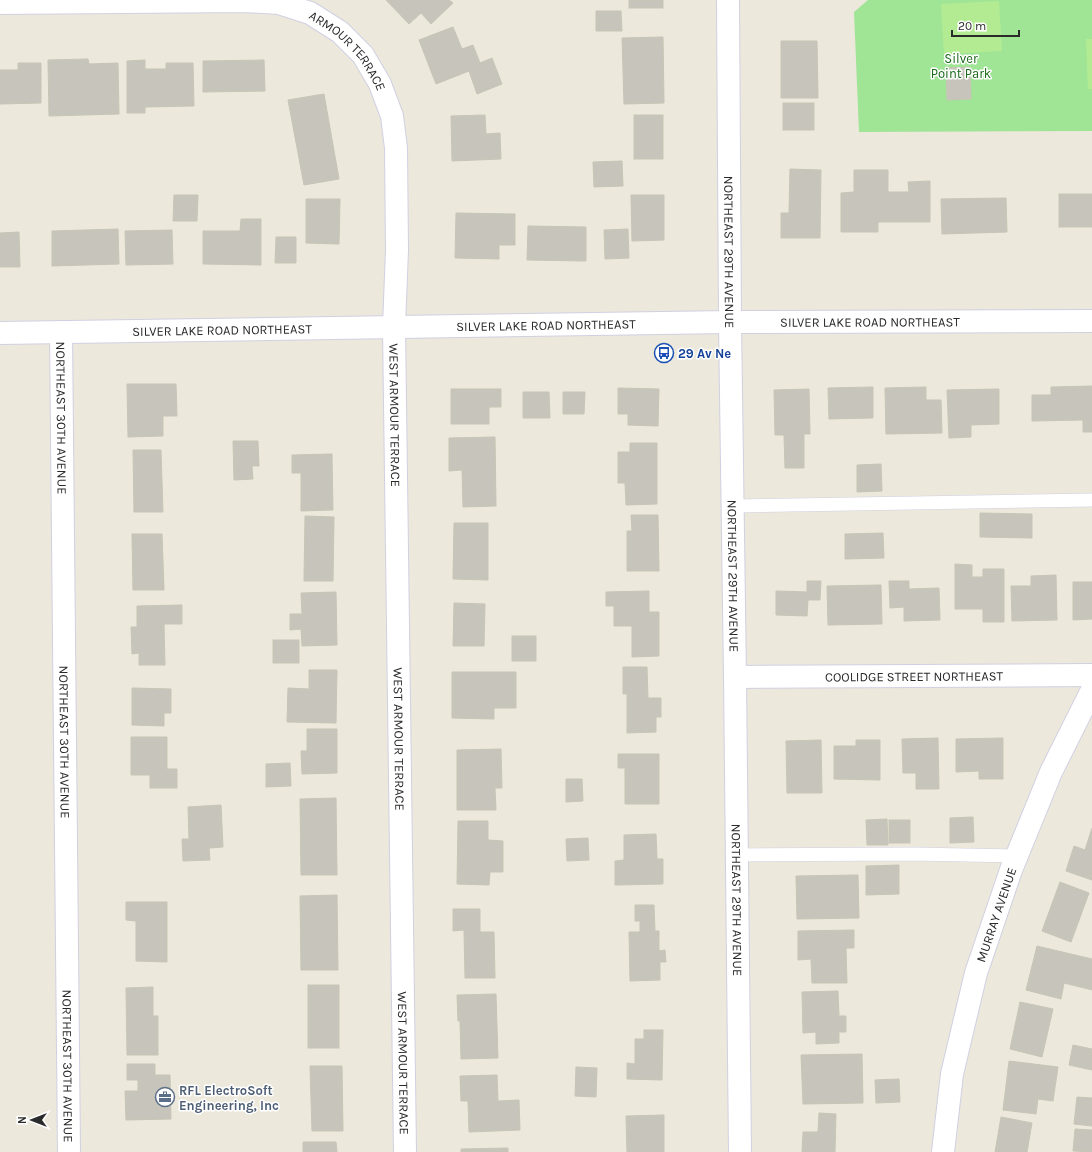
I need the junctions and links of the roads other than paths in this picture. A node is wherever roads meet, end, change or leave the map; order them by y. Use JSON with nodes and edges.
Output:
{"nodes":[{"id":1,"x":728,"y":0,"type":"edge"},
{"id":2,"x":172,"y":1,"type":"edge"},
{"id":3,"x":0,"y":3,"type":"edge"},
{"id":4,"x":1092,"y":321,"type":"edge"},
{"id":5,"x":730,"y":322,"type":"junction"},
{"id":6,"x":394,"y":327,"type":"junction"},
{"id":7,"x":0,"y":332,"type":"edge"},
{"id":8,"x":61,"y":332,"type":"junction"},
{"id":9,"x":1092,"y":500,"type":"edge"},
{"id":10,"x":732,"y":506,"type":"junction"},
{"id":11,"x":1092,"y":675,"type":"edge"},
{"id":12,"x":736,"y":677,"type":"junction"},
{"id":13,"x":1092,"y":690,"type":"edge"},
{"id":14,"x":738,"y":855,"type":"junction"},
{"id":15,"x":1017,"y":856,"type":"junction"},
{"id":16,"x":69,"y":1152,"type":"edge"},
{"id":17,"x":405,"y":1152,"type":"edge"},
{"id":18,"x":740,"y":1152,"type":"edge"},
{"id":19,"x":943,"y":1152,"type":"edge"}],
"edges":[{"from":1,"to":5,"type":"street","name":"NORTHEAST 29TH AVENUE"},
{"from":2,"to":3,"type":"street","name":"ARMOUR TERRACE"},
{"from":2,"to":6,"type":"street","name":"ARMOUR TERRACE"},
{"from":4,"to":5,"type":"street","name":"SILVER LAKE ROAD NORTHEAST"},
{"from":5,"to":6,"type":"street","name":"SILVER LAKE ROAD NORTHEAST"},
{"from":5,"to":10,"type":"street","name":"NORTHEAST 29TH AVENUE"},
{"from":6,"to":8,"type":"street","name":"SILVER LAKE ROAD NORTHEAST"},
{"from":6,"to":17,"type":"street","name":"WEST ARMOUR TERRACE"},
{"from":7,"to":8,"type":"street","name":"SILVER LAKE ROAD NORTHEAST"},
{"from":8,"to":16,"type":"street","name":"NORTHEAST 30TH AVENUE"},
{"from":9,"to":10,"type":"lane"},
{"from":10,"to":12,"type":"street","name":"NORTHEAST 29TH AVENUE"},
{"from":11,"to":12,"type":"street","name":"COOLIDGE STREET NORTHEAST"},
{"from":12,"to":14,"type":"street","name":"NORTHEAST 29TH AVENUE"},
{"from":13,"to":15,"type":"street","name":"MURRAY AVENUE"},
{"from":14,"to":15,"type":"lane"},
{"from":14,"to":18,"type":"street","name":"NORTHEAST 29TH AVENUE"},
{"from":15,"to":19,"type":"street","name":"MURRAY AVENUE"}]}
